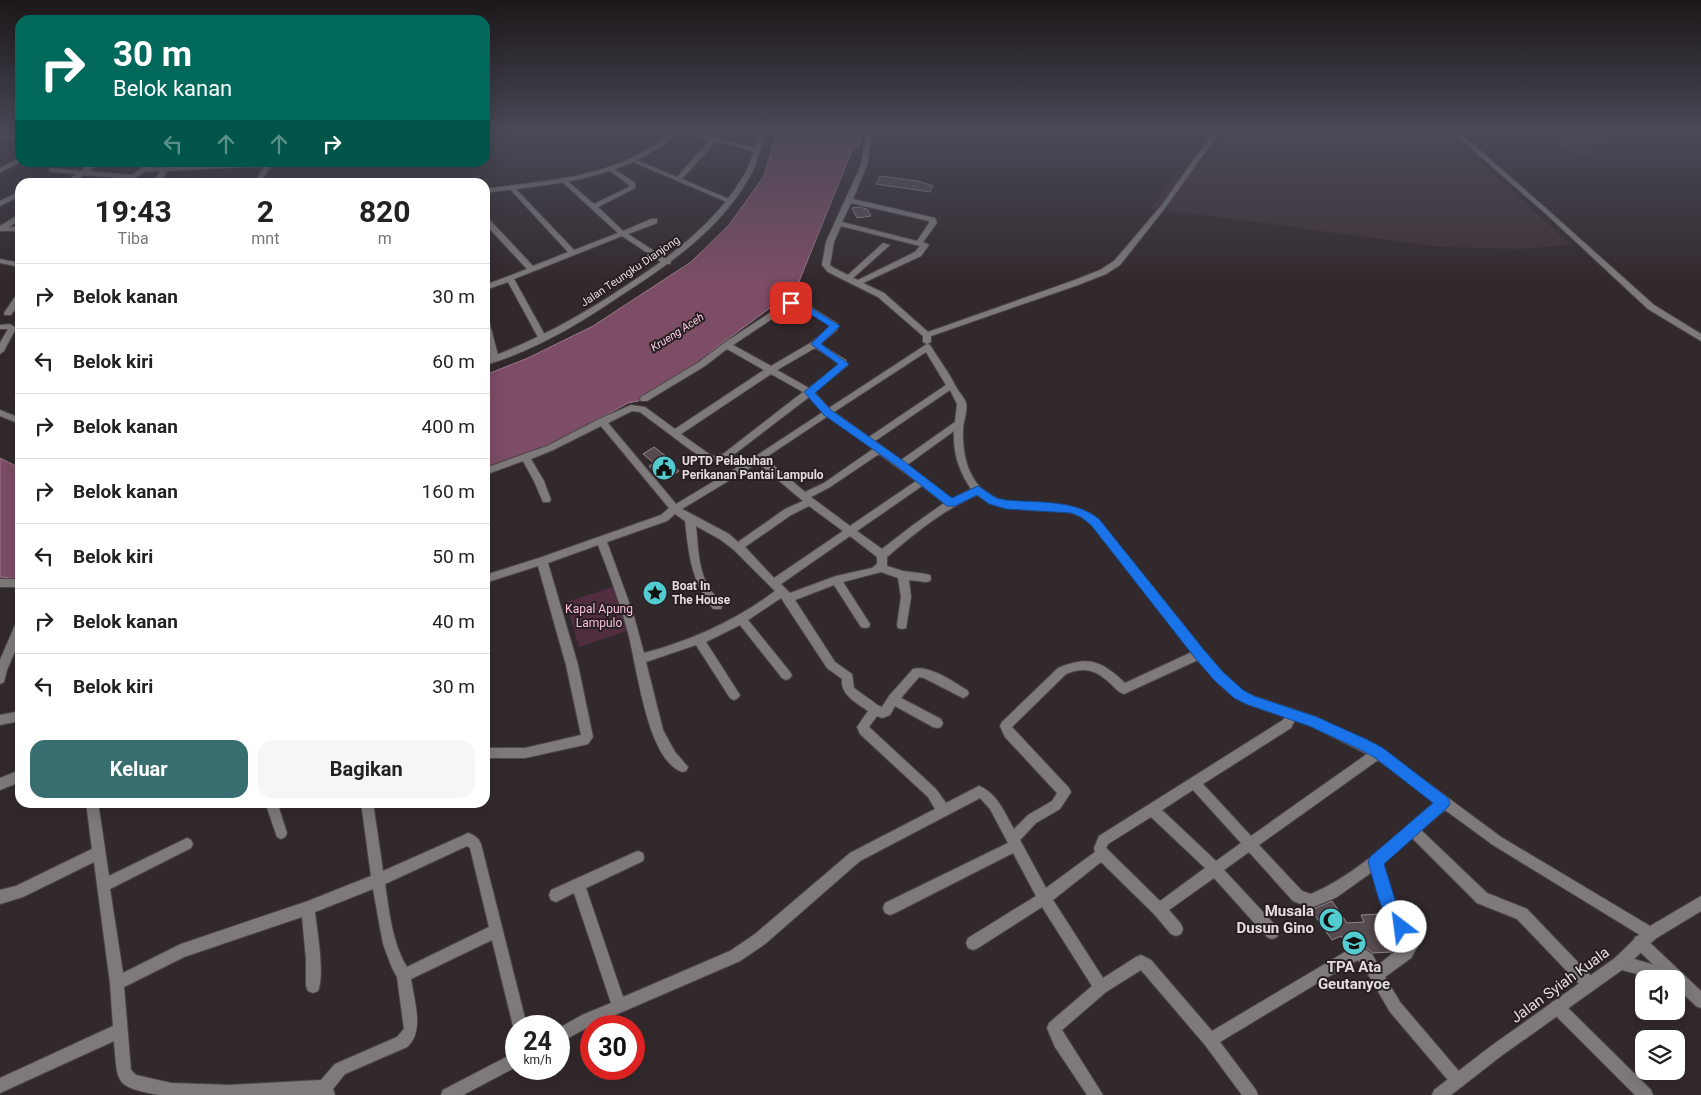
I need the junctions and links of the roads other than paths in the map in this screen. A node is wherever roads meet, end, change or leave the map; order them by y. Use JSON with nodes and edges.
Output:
{"nodes":[{"id":1,"x":549,"y":181,"type":"edge"},
{"id":2,"x":564,"y":181,"type":"edge"},
{"id":3,"x":628,"y":181,"type":"edge"},
{"id":4,"x":681,"y":181,"type":"edge"},
{"id":5,"x":743,"y":181,"type":"edge"},
{"id":6,"x":856,"y":181,"type":"edge"},
{"id":7,"x":1182,"y":181,"type":"edge"},
{"id":8,"x":1512,"y":181,"type":"edge"},
{"id":9,"x":511,"y":187,"type":"junction"},
{"id":10,"x":490,"y":190,"type":"edge"},
{"id":11,"x":15,"y":196,"type":"edge"},
{"id":12,"x":848,"y":200,"type":"junction"},
{"id":13,"x":729,"y":201,"type":"junction"},
{"id":14,"x":0,"y":204,"type":"edge"},
{"id":15,"x":593,"y":207,"type":"junction"},
{"id":16,"x":15,"y":219,"type":"edge"},
{"id":17,"x":654,"y":221,"type":"dead end"},
{"id":18,"x":838,"y":222,"type":"junction"},
{"id":19,"x":490,"y":225,"type":"edge"},
{"id":20,"x":0,"y":229,"type":"edge"},
{"id":21,"x":15,"y":229,"type":"edge"},
{"id":22,"x":623,"y":234,"type":"junction"},
{"id":23,"x":919,"y":243,"type":"junction"},
{"id":24,"x":886,"y":245,"type":"dead end"},
{"id":25,"x":573,"y":253,"type":"junction"},
{"id":26,"x":0,"y":261,"type":"edge"},
{"id":27,"x":667,"y":262,"type":"junction"},
{"id":28,"x":15,"y":263,"type":"edge"},
{"id":29,"x":533,"y":270,"type":"junction"},
{"id":30,"x":849,"y":278,"type":"junction"},
{"id":31,"x":510,"y":279,"type":"junction"},
{"id":32,"x":858,"y":282,"type":"junction"},
{"id":33,"x":490,"y":286,"type":"edge"},
{"id":34,"x":15,"y":303,"type":"edge"},
{"id":35,"x":8,"y":313,"type":"dead end"},
{"id":36,"x":0,"y":327,"type":"edge"},
{"id":37,"x":928,"y":335,"type":"junction"},
{"id":38,"x":542,"y":337,"type":"junction"},
{"id":39,"x":1701,"y":338,"type":"edge"},
{"id":40,"x":490,"y":340,"type":"edge"},
{"id":41,"x":816,"y":344,"type":"junction"},
{"id":42,"x":727,"y":345,"type":"junction"},
{"id":43,"x":927,"y":347,"type":"junction"},
{"id":44,"x":0,"y":350,"type":"edge"},
{"id":45,"x":495,"y":359,"type":"junction"},
{"id":46,"x":490,"y":360,"type":"edge"},
{"id":47,"x":770,"y":371,"type":"junction"},
{"id":48,"x":952,"y":385,"type":"junction"},
{"id":49,"x":809,"y":392,"type":"junction"},
{"id":50,"x":644,"y":399,"type":"dead end"},
{"id":51,"x":828,"y":412,"type":"junction"},
{"id":52,"x":0,"y":413,"type":"edge"},
{"id":53,"x":15,"y":419,"type":"edge"},
{"id":54,"x":602,"y":422,"type":"junction"},
{"id":55,"x":959,"y":423,"type":"junction"},
{"id":56,"x":675,"y":433,"type":"junction"},
{"id":57,"x":869,"y":441,"type":"junction"},
{"id":58,"x":880,"y":449,"type":"junction"},
{"id":59,"x":526,"y":458,"type":"junction"},
{"id":60,"x":759,"y":458,"type":"junction"},
{"id":61,"x":901,"y":464,"type":"junction"},
{"id":62,"x":490,"y":470,"type":"edge"},
{"id":63,"x":923,"y":481,"type":"junction"},
{"id":64,"x":978,"y":490,"type":"junction"},
{"id":65,"x":808,"y":499,"type":"junction"},
{"id":66,"x":546,"y":500,"type":"dead end"},
{"id":67,"x":951,"y":503,"type":"junction"},
{"id":68,"x":675,"y":509,"type":"junction"},
{"id":69,"x":690,"y":519,"type":"junction"},
{"id":70,"x":850,"y":531,"type":"junction"},
{"id":71,"x":602,"y":541,"type":"junction"},
{"id":72,"x":738,"y":547,"type":"junction"},
{"id":73,"x":882,"y":555,"type":"junction"},
{"id":74,"x":542,"y":561,"type":"junction"},
{"id":75,"x":880,"y":568,"type":"junction"},
{"id":76,"x":903,"y":575,"type":"junction"},
{"id":77,"x":490,"y":577,"type":"edge"},
{"id":78,"x":926,"y":578,"type":"dead end"},
{"id":79,"x":836,"y":580,"type":"junction"},
{"id":80,"x":0,"y":583,"type":"edge"},
{"id":81,"x":15,"y":583,"type":"edge"},
{"id":82,"x":781,"y":592,"type":"junction"},
{"id":83,"x":716,"y":606,"type":"dead end"},
{"id":84,"x":742,"y":619,"type":"junction"},
{"id":85,"x":864,"y":624,"type":"dead end"},
{"id":86,"x":902,"y":624,"type":"dead end"},
{"id":87,"x":15,"y":637,"type":"edge"},
{"id":88,"x":698,"y":640,"type":"junction"},
{"id":89,"x":1192,"y":657,"type":"junction"},
{"id":90,"x":641,"y":659,"type":"junction"},
{"id":91,"x":786,"y":675,"type":"dead end"},
{"id":92,"x":0,"y":679,"type":"edge"},
{"id":93,"x":962,"y":693,"type":"dead end"},
{"id":94,"x":734,"y":695,"type":"dead end"},
{"id":95,"x":893,"y":699,"type":"junction"},
{"id":96,"x":875,"y":710,"type":"junction"},
{"id":97,"x":15,"y":717,"type":"edge"},
{"id":98,"x":1290,"y":719,"type":"junction"},
{"id":99,"x":0,"y":720,"type":"edge"},
{"id":100,"x":937,"y":722,"type":"dead end"},
{"id":101,"x":490,"y":753,"type":"edge"},
{"id":102,"x":1378,"y":753,"type":"junction"},
{"id":103,"x":682,"y":767,"type":"dead end"},
{"id":104,"x":15,"y":778,"type":"edge"},
{"id":105,"x":1194,"y":783,"type":"junction"},
{"id":106,"x":0,"y":784,"type":"edge"},
{"id":107,"x":1440,"y":807,"type":"junction"},
{"id":108,"x":93,"y":808,"type":"edge"},
{"id":109,"x":274,"y":808,"type":"edge"},
{"id":110,"x":368,"y":808,"type":"edge"},
{"id":111,"x":1152,"y":809,"type":"junction"},
{"id":112,"x":943,"y":810,"type":"junction"},
{"id":113,"x":1412,"y":830,"type":"junction"},
{"id":114,"x":280,"y":833,"type":"dead end"},
{"id":115,"x":1015,"y":842,"type":"junction"},
{"id":116,"x":187,"y":844,"type":"dead end"},
{"id":117,"x":1251,"y":844,"type":"junction"},
{"id":118,"x":100,"y":852,"type":"junction"},
{"id":119,"x":1102,"y":854,"type":"junction"},
{"id":120,"x":638,"y":858,"type":"dead end"},
{"id":121,"x":1376,"y":862,"type":"junction"},
{"id":122,"x":1214,"y":868,"type":"junction"},
{"id":123,"x":378,"y":880,"type":"junction"},
{"id":124,"x":104,"y":885,"type":"junction"},
{"id":125,"x":578,"y":885,"type":"junction"},
{"id":126,"x":556,"y":895,"type":"dead end"},
{"id":127,"x":0,"y":897,"type":"edge"},
{"id":128,"x":1044,"y":898,"type":"junction"},
{"id":129,"x":1701,"y":903,"type":"edge"},
{"id":130,"x":308,"y":908,"type":"junction"},
{"id":131,"x":890,"y":908,"type":"dead end"},
{"id":132,"x":1159,"y":909,"type":"junction"},
{"id":133,"x":1176,"y":928,"type":"dead end"},
{"id":134,"x":495,"y":931,"type":"junction"},
{"id":135,"x":1272,"y":932,"type":"dead end"},
{"id":136,"x":1645,"y":938,"type":"junction"},
{"id":137,"x":973,"y":943,"type":"dead end"},
{"id":138,"x":1620,"y":963,"type":"junction"},
{"id":139,"x":1650,"y":970,"type":"edge"},
{"id":140,"x":1671,"y":970,"type":"edge"},
{"id":141,"x":404,"y":975,"type":"junction"},
{"id":142,"x":1377,"y":975,"type":"junction"},
{"id":143,"x":117,"y":983,"type":"junction"},
{"id":144,"x":1589,"y":984,"type":"junction"},
{"id":145,"x":313,"y":986,"type":"dead end"},
{"id":146,"x":1685,"y":986,"type":"edge"},
{"id":147,"x":1101,"y":987,"type":"junction"},
{"id":148,"x":1701,"y":1001,"type":"edge"},
{"id":149,"x":619,"y":1006,"type":"junction"},
{"id":150,"x":1557,"y":1008,"type":"junction"},
{"id":151,"x":517,"y":1015,"type":"edge"},
{"id":152,"x":570,"y":1030,"type":"edge"},
{"id":153,"x":120,"y":1031,"type":"junction"},
{"id":154,"x":1210,"y":1040,"type":"junction"},
{"id":155,"x":505,"y":1065,"type":"edge"},
{"id":156,"x":1458,"y":1081,"type":"junction"},
{"id":157,"x":0,"y":1086,"type":"edge"},
{"id":158,"x":326,"y":1092,"type":"edge"},
{"id":159,"x":259,"y":1093,"type":"edge"},
{"id":160,"x":448,"y":1095,"type":"edge"},
{"id":161,"x":1096,"y":1095,"type":"edge"},
{"id":162,"x":1251,"y":1095,"type":"edge"},
{"id":163,"x":1439,"y":1095,"type":"edge"},
{"id":164,"x":1646,"y":1095,"type":"edge"}],
"edges":[{"from":1,"to":9,"type":"street"},
{"from":2,"to":15,"type":"street"},
{"from":3,"to":15,"type":"street"},
{"from":4,"to":13,"type":"street"},
{"from":5,"to":13,"type":"street","name":"Jalan Teungku Dianjong"},
{"from":6,"to":12,"type":"street"},
{"from":7,"to":37,"type":"street"},
{"from":8,"to":39,"type":"street"},
{"from":9,"to":10,"type":"street"},
{"from":9,"to":25,"type":"street"},
{"from":11,"to":14,"type":"street"},
{"from":12,"to":18,"type":"street"},
{"from":12,"to":23,"type":"street"},
{"from":13,"to":27,"type":"street","name":"Jalan Teungku Dianjong"},
{"from":15,"to":22,"type":"street"},
{"from":16,"to":20,"type":"street"},
{"from":17,"to":22,"type":"street"},
{"from":18,"to":23,"type":"street"},
{"from":18,"to":30,"type":"street"},
{"from":19,"to":29,"type":"street"},
{"from":20,"to":21,"type":"street"},
{"from":22,"to":25,"type":"street"},
{"from":22,"to":27,"type":"street"},
{"from":23,"to":32,"type":"street"},
{"from":24,"to":30,"type":"street"},
{"from":25,"to":29,"type":"street"},
{"from":26,"to":28,"type":"street"},
{"from":27,"to":38,"type":"street","name":"Jalan Teungku Dianjong"},
{"from":29,"to":31,"type":"street"},
{"from":30,"to":32,"type":"street"},
{"from":31,"to":33,"type":"street"},
{"from":31,"to":38,"type":"street"},
{"from":32,"to":37,"type":"street"},
{"from":34,"to":35,"type":"street"},
{"from":36,"to":44,"type":"street"},
{"from":37,"to":43,"type":"street"},
{"from":38,"to":45,"type":"street","name":"Jalan Teungku Dianjong"},
{"from":40,"to":45,"type":"street"},
{"from":41,"to":42,"type":"street"},
{"from":41,"to":47,"type":"street"},
{"from":41,"to":49,"type":"street"},
{"from":42,"to":47,"type":"street"},
{"from":42,"to":50,"type":"street"},
{"from":43,"to":48,"type":"street"},
{"from":43,"to":51,"type":"street"},
{"from":45,"to":46,"type":"street","name":"Jalan Teungku Dianjong"},
{"from":47,"to":49,"type":"street"},
{"from":47,"to":56,"type":"street"},
{"from":48,"to":55,"type":"street"},
{"from":48,"to":57,"type":"street"},
{"from":49,"to":51,"type":"street"},
{"from":49,"to":56,"type":"street"},
{"from":51,"to":57,"type":"street"},
{"from":51,"to":60,"type":"street"},
{"from":52,"to":53,"type":"street"},
{"from":54,"to":56,"type":"street"},
{"from":54,"to":59,"type":"street"},
{"from":54,"to":68,"type":"street"},
{"from":55,"to":61,"type":"street"},
{"from":55,"to":64,"type":"street"},
{"from":57,"to":58,"type":"street"},
{"from":58,"to":61,"type":"street"},
{"from":58,"to":65,"type":"street"},
{"from":59,"to":62,"type":"street"},
{"from":59,"to":66,"type":"street"},
{"from":60,"to":65,"type":"street"},
{"from":60,"to":68,"type":"street"},
{"from":61,"to":63,"type":"street"},
{"from":63,"to":67,"type":"street"},
{"from":63,"to":70,"type":"street"},
{"from":64,"to":67,"type":"street"},
{"from":64,"to":89,"type":"street"},
{"from":65,"to":70,"type":"street"},
{"from":65,"to":72,"type":"street"},
{"from":67,"to":73,"type":"street"},
{"from":68,"to":69,"type":"street"},
{"from":68,"to":71,"type":"street"},
{"from":69,"to":72,"type":"street"},
{"from":69,"to":83,"type":"street"},
{"from":70,"to":73,"type":"street"},
{"from":70,"to":82,"type":"street"},
{"from":71,"to":74,"type":"street"},
{"from":71,"to":90,"type":"street"},
{"from":72,"to":82,"type":"street"},
{"from":73,"to":75,"type":"street"},
{"from":74,"to":77,"type":"street"},
{"from":74,"to":101,"type":"street"},
{"from":75,"to":76,"type":"street"},
{"from":75,"to":79,"type":"street"},
{"from":76,"to":78,"type":"street"},
{"from":76,"to":86,"type":"street"},
{"from":79,"to":82,"type":"street"},
{"from":79,"to":85,"type":"street"},
{"from":80,"to":81,"type":"street"},
{"from":82,"to":84,"type":"street"},
{"from":82,"to":96,"type":"street"},
{"from":84,"to":88,"type":"street"},
{"from":84,"to":91,"type":"street"},
{"from":87,"to":92,"type":"street"},
{"from":88,"to":90,"type":"street"},
{"from":88,"to":94,"type":"street"},
{"from":89,"to":98,"type":"street"},
{"from":89,"to":115,"type":"street"},
{"from":90,"to":103,"type":"street"},
{"from":93,"to":95,"type":"street"},
{"from":95,"to":96,"type":"street"},
{"from":95,"to":100,"type":"street"},
{"from":96,"to":112,"type":"street"},
{"from":97,"to":99,"type":"street"},
{"from":98,"to":102,"type":"street"},
{"from":98,"to":105,"type":"street"},
{"from":102,"to":107,"type":"street"},
{"from":102,"to":117,"type":"street"},
{"from":104,"to":106,"type":"street"},
{"from":105,"to":111,"type":"street"},
{"from":105,"to":117,"type":"street"},
{"from":107,"to":113,"type":"street"},
{"from":107,"to":136,"type":"street"},
{"from":108,"to":118,"type":"street"},
{"from":109,"to":114,"type":"street"},
{"from":110,"to":123,"type":"street"},
{"from":111,"to":119,"type":"street"},
{"from":111,"to":122,"type":"street"},
{"from":112,"to":115,"type":"street"},
{"from":112,"to":149,"type":"street"},
{"from":113,"to":121,"type":"street"},
{"from":113,"to":144,"type":"street"},
{"from":115,"to":128,"type":"street"},
{"from":115,"to":131,"type":"street"},
{"from":116,"to":124,"type":"street"},
{"from":117,"to":121,"type":"street"},
{"from":117,"to":122,"type":"street"},
{"from":118,"to":124,"type":"street"},
{"from":118,"to":127,"type":"street"},
{"from":119,"to":128,"type":"street"},
{"from":119,"to":132,"type":"street"},
{"from":120,"to":125,"type":"street"},
{"from":121,"to":142,"type":"street"},
{"from":122,"to":132,"type":"street"},
{"from":122,"to":135,"type":"street"},
{"from":123,"to":130,"type":"street"},
{"from":123,"to":134,"type":"street"},
{"from":123,"to":141,"type":"street"},
{"from":124,"to":143,"type":"street"},
{"from":125,"to":126,"type":"street"},
{"from":125,"to":149,"type":"street"},
{"from":128,"to":137,"type":"street"},
{"from":128,"to":147,"type":"street"},
{"from":129,"to":136,"type":"street","name":"Jalan Syiah Kuala"},
{"from":130,"to":143,"type":"street"},
{"from":130,"to":145,"type":"street"},
{"from":132,"to":133,"type":"street"},
{"from":134,"to":141,"type":"street"},
{"from":134,"to":151,"type":"street"},
{"from":136,"to":138,"type":"street","name":"Jalan Syiah Kuala"},
{"from":136,"to":140,"type":"street"},
{"from":138,"to":139,"type":"street"},
{"from":138,"to":144,"type":"street","name":"Jalan Syiah Kuala"},
{"from":141,"to":158,"type":"street"},
{"from":142,"to":154,"type":"street"},
{"from":142,"to":156,"type":"street"},
{"from":143,"to":153,"type":"street"},
{"from":144,"to":150,"type":"street","name":"Jalan Syiah Kuala"},
{"from":146,"to":148,"type":"street"},
{"from":147,"to":154,"type":"street"},
{"from":147,"to":161,"type":"street"},
{"from":149,"to":152,"type":"street"},
{"from":150,"to":156,"type":"street","name":"Jalan Syiah Kuala"},
{"from":150,"to":164,"type":"street"},
{"from":153,"to":157,"type":"street"},
{"from":153,"to":159,"type":"street"},
{"from":154,"to":162,"type":"street"},
{"from":155,"to":160,"type":"street"},
{"from":156,"to":163,"type":"street","name":"Jalan Syiah Kuala"},
{"from":158,"to":159,"type":"street"}]}
